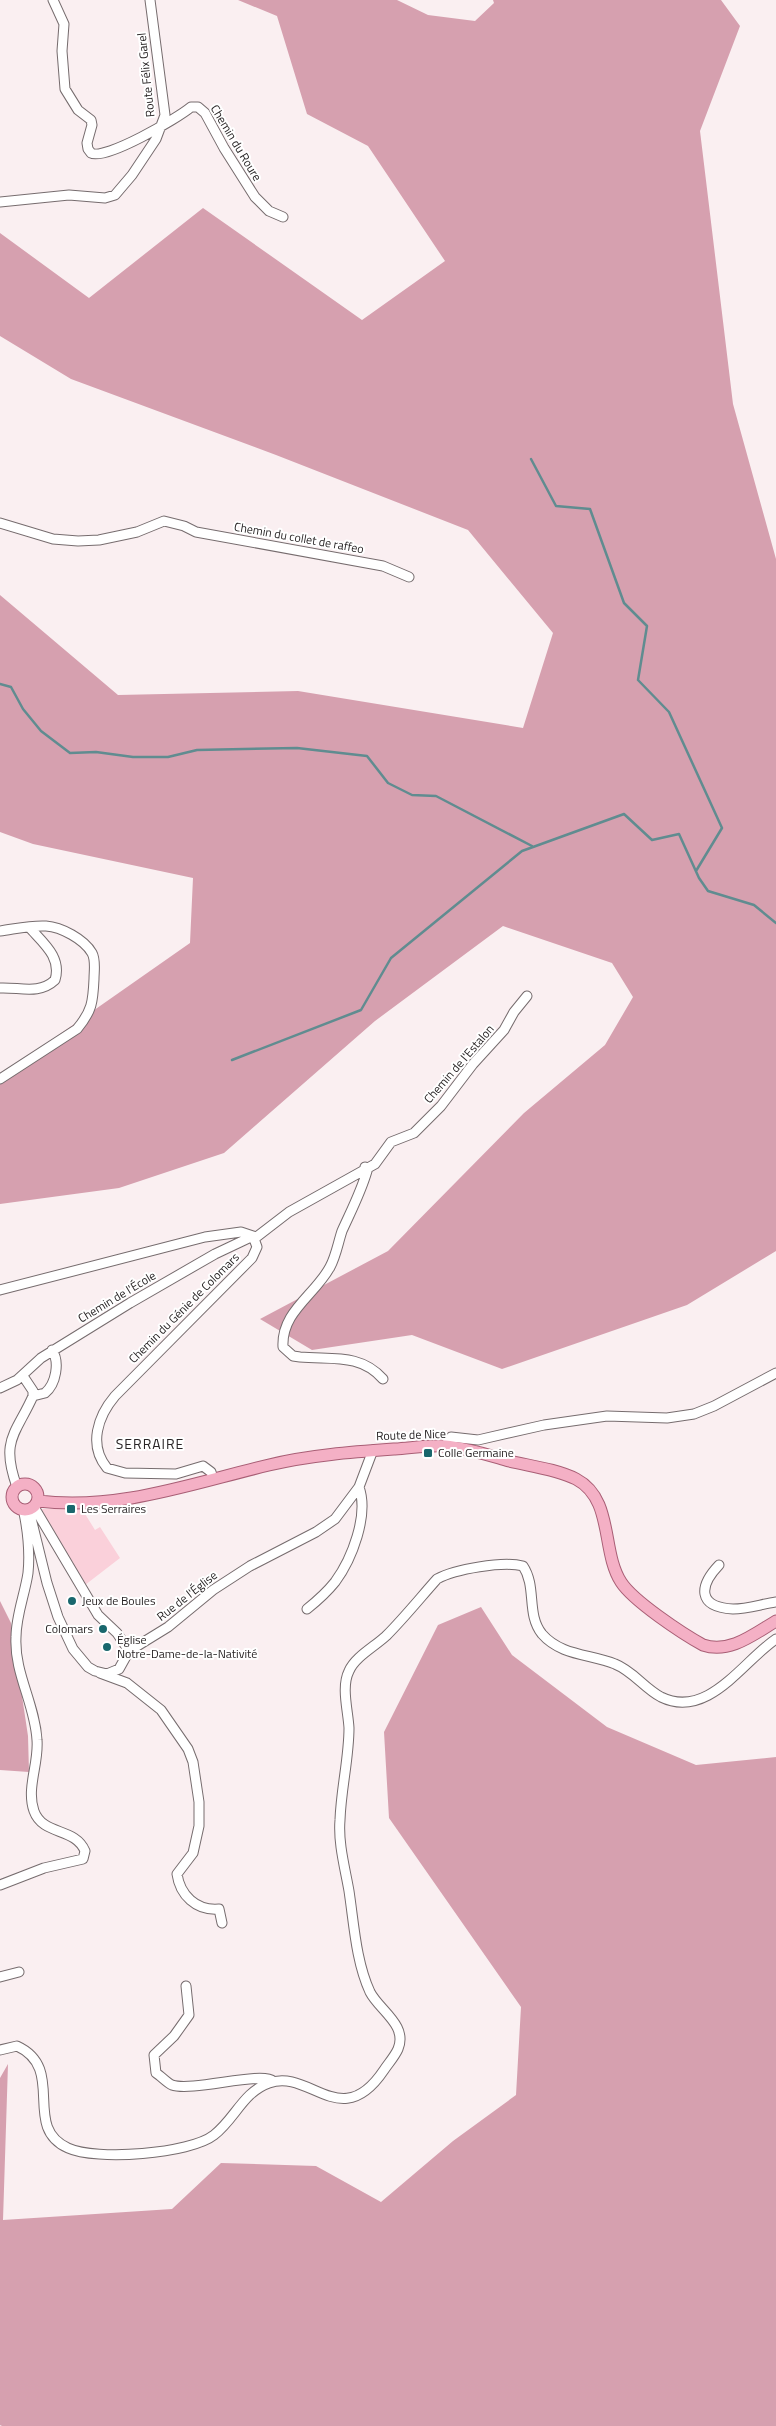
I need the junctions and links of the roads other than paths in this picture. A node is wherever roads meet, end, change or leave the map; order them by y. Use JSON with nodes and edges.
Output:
{"nodes":[{"id":1,"x":53,"y":0,"type":"edge"},
{"id":2,"x":150,"y":0,"type":"edge"},
{"id":3,"x":164,"y":123,"type":"junction"},
{"id":4,"x":0,"y":202,"type":"edge"},
{"id":5,"x":283,"y":217,"type":"dead end"},
{"id":6,"x":0,"y":523,"type":"edge"},
{"id":7,"x":409,"y":577,"type":"dead end"},
{"id":8,"x":29,"y":928,"type":"junction"},
{"id":9,"x":0,"y":930,"type":"edge"},
{"id":10,"x":0,"y":988,"type":"edge"},
{"id":11,"x":527,"y":996,"type":"dead end"},
{"id":12,"x":0,"y":1079,"type":"edge"},
{"id":13,"x":365,"y":1167,"type":"junction"},
{"id":14,"x":254,"y":1238,"type":"junction"},
{"id":15,"x":0,"y":1290,"type":"edge"},
{"id":16,"x":52,"y":1350,"type":"junction"},
{"id":17,"x":776,"y":1373,"type":"edge"},
{"id":18,"x":23,"y":1376,"type":"junction"},
{"id":19,"x":382,"y":1379,"type":"dead end"},
{"id":20,"x":0,"y":1388,"type":"edge"},
{"id":21,"x":33,"y":1396,"type":"junction"},
{"id":22,"x":445,"y":1446,"type":"junction"},
{"id":23,"x":373,"y":1450,"type":"junction"},
{"id":24,"x":213,"y":1480,"type":"junction"},
{"id":25,"x":17,"y":1487,"type":"junction"},
{"id":26,"x":359,"y":1487,"type":"junction"},
{"id":27,"x":0,"y":1498,"type":"edge"},
{"id":28,"x":12,"y":1498,"type":"junction"},
{"id":29,"x":31,"y":1507,"type":"junction"},
{"id":30,"x":719,"y":1565,"type":"dead end"},
{"id":31,"x":776,"y":1602,"type":"edge"},
{"id":32,"x":307,"y":1609,"type":"dead end"},
{"id":33,"x":776,"y":1621,"type":"edge"},
{"id":34,"x":776,"y":1639,"type":"edge"},
{"id":35,"x":129,"y":1651,"type":"junction"},
{"id":36,"x":98,"y":1672,"type":"junction"},
{"id":37,"x":0,"y":1885,"type":"edge"},
{"id":38,"x":222,"y":1923,"type":"dead end"},
{"id":39,"x":19,"y":1972,"type":"dead end"},
{"id":40,"x":0,"y":1977,"type":"edge"},
{"id":41,"x":186,"y":1986,"type":"dead end"},
{"id":42,"x":0,"y":2050,"type":"edge"},
{"id":43,"x":273,"y":2081,"type":"junction"}],
"edges":[{"from":1,"to":3,"type":"street","name":"Chemin du Roure"},
{"from":2,"to":3,"type":"street","name":"Route Félix Garel"},
{"from":3,"to":4,"type":"street","name":"Route Félix Garel"},
{"from":3,"to":5,"type":"street","name":"Chemin du Roure"},
{"from":6,"to":7,"type":"street","name":"Chemin du collet de raffeo"},
{"from":8,"to":9,"type":"street"},
{"from":8,"to":10,"type":"street"},
{"from":8,"to":12,"type":"street"},
{"from":11,"to":13,"type":"street","name":"Chemin de l'Estalon"},
{"from":13,"to":14,"type":"street","name":"Chemin de l'Estalon"},
{"from":13,"to":19,"type":"street"},
{"from":14,"to":15,"type":"street","name":"Chemin du Génie de Colomars"},
{"from":14,"to":16,"type":"street","name":"Chemin de l'École"},
{"from":14,"to":24,"type":"street","name":"Chemin du Génie de Colomars"},
{"from":16,"to":18,"type":"street","name":"Chemin de l'École"},
{"from":16,"to":21,"type":"street"},
{"from":17,"to":22,"type":"street"},
{"from":18,"to":20,"type":"street","name":"Chemin de l'École"},
{"from":18,"to":21,"type":"street"},
{"from":21,"to":25,"type":"street"},
{"from":22,"to":23,"type":"main road","name":"Route de Nice"},
{"from":22,"to":33,"type":"main road","name":"Route de Nice"},
{"from":23,"to":24,"type":"main road","name":"Route de Nice"},
{"from":23,"to":26,"type":"street","name":"Rue de l'Église"},
{"from":24,"to":29,"type":"main road","name":"Route de Nice"},
{"from":25,"to":28,"type":"main road"},
{"from":25,"to":29,"type":"main road"},
{"from":26,"to":32,"type":"street"},
{"from":26,"to":35,"type":"street","name":"Rue de l'Église"},
{"from":27,"to":28,"type":"main road"},
{"from":28,"to":29,"type":"main road"},
{"from":29,"to":35,"type":"street"},
{"from":29,"to":36,"type":"street"},
{"from":29,"to":37,"type":"street"},
{"from":30,"to":31,"type":"street"},
{"from":34,"to":43,"type":"street"},
{"from":35,"to":36,"type":"street","name":"Rue de l'Église"},
{"from":36,"to":38,"type":"street"},
{"from":39,"to":40,"type":"street"},
{"from":41,"to":43,"type":"street"},
{"from":42,"to":43,"type":"street"}]}
